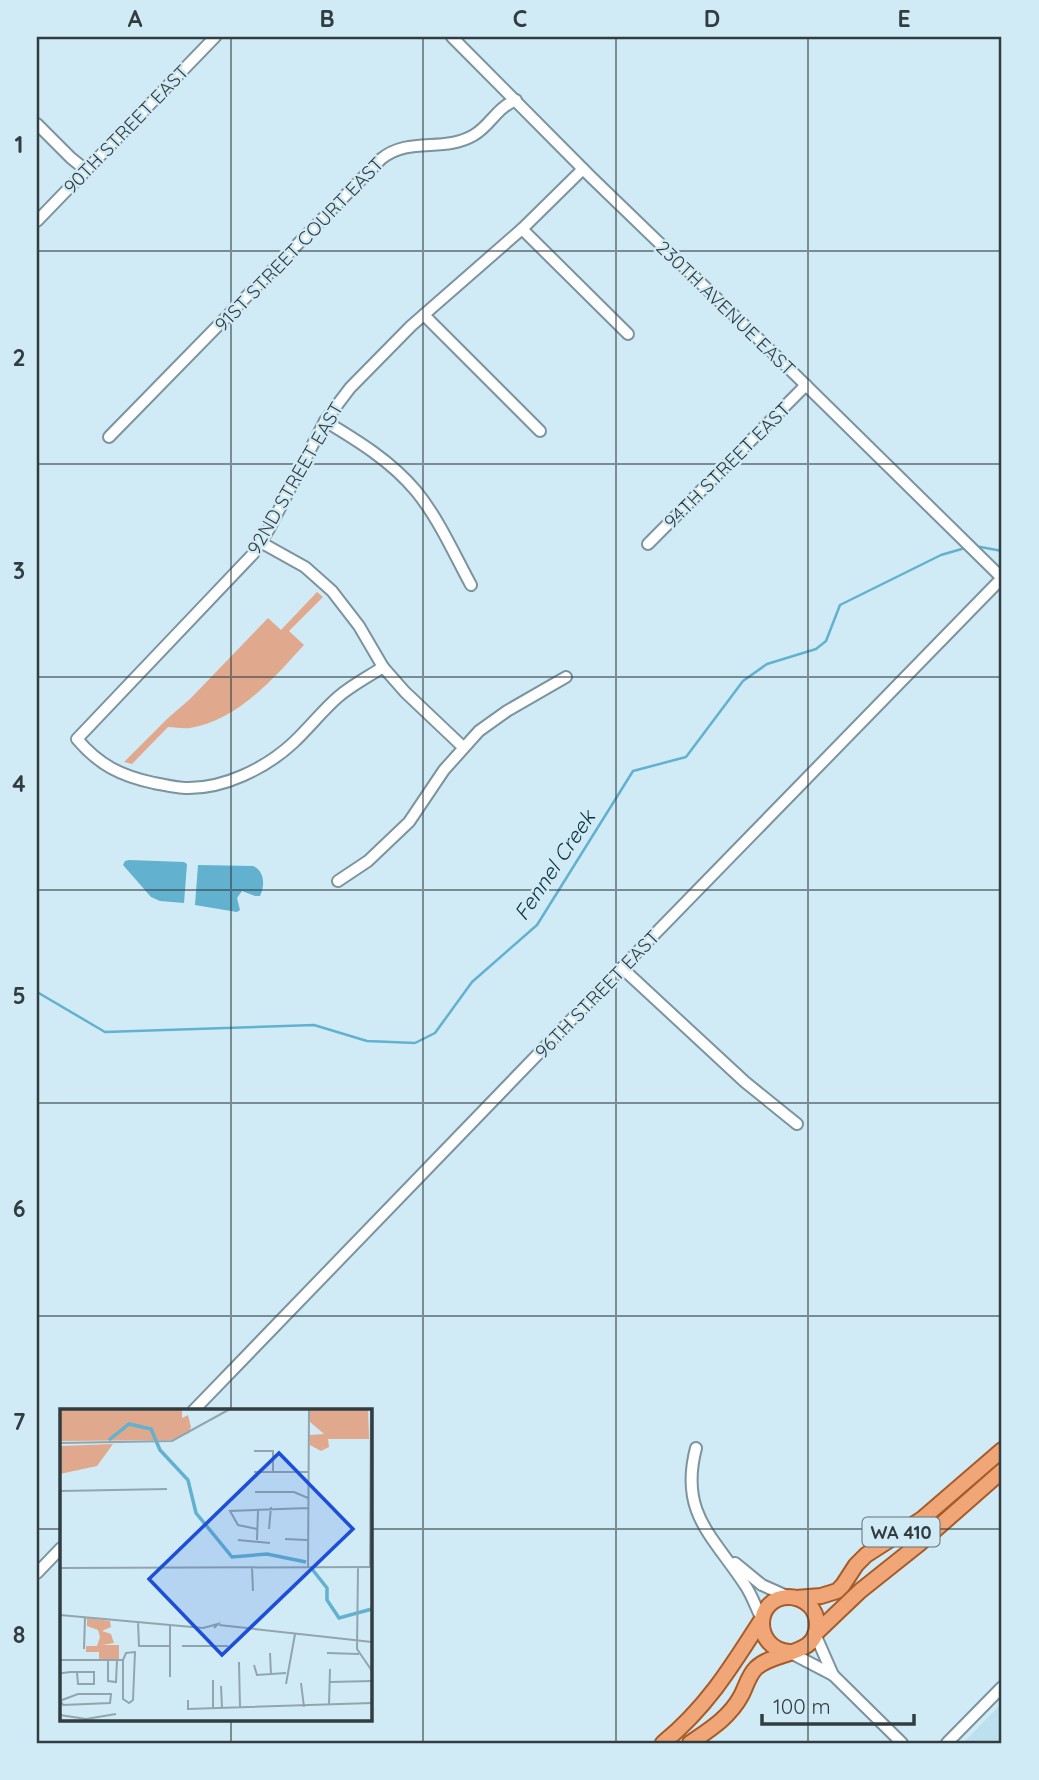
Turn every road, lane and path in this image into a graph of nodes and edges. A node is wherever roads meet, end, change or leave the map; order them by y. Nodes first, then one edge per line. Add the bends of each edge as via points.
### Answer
1 (215, 37) edge
2 (452, 37) edge
3 (516, 100) junction
4 (37, 124) edge
5 (583, 169) junction
6 (86, 170) junction
7 (37, 221) edge
8 (522, 229) junction
9 (424, 315) junction
10 (628, 334) dead end
11 (806, 385) junction
12 (325, 421) junction
13 (540, 431) dead end
14 (109, 437) dead end
15 (262, 543) junction
16 (648, 544) dead end
17 (1002, 578) edge
18 (471, 585) dead end
19 (383, 667) junction
20 (566, 677) dead end
21 (463, 747) junction
22 (338, 881) dead end
23 (622, 968) junction
24 (797, 1124) dead end
25 (195, 1409) edge
26 (696, 1448) dead end
27 (1002, 1450) edge
28 (1002, 1471) edge
29 (60, 1549) edge
30 (722, 1552) junction
31 (37, 1573) edge
32 (793, 1597) junction
33 (762, 1619) junction
34 (815, 1634) junction
35 (789, 1652) junction
36 (833, 1675) junction
37 (1002, 1687) edge
38 (663, 1743) edge
39 (690, 1743) edge
40 (902, 1743) edge
41 (947, 1743) edge

1 - 6 street, 90TH STREET EAST
2 - 3 street, 230TH AVENUE EAST
3 - 5 street, 230TH AVENUE EAST
3 - 14 street, 91ST STREET COURT EAST via 474,136 424,147 408,145 381,159
4 - 6 street
5 - 8 street, 92ND STREET EAST
5 - 11 street, 230TH AVENUE EAST
6 - 7 street, 90TH STREET EAST
8 - 9 street, 92ND STREET EAST
8 - 10 street
9 - 12 street, 92ND STREET EAST via 350,388
9 - 13 street
11 - 16 street, 94TH STREET EAST
11 - 17 street, 230TH AVENUE EAST
12 - 15 street, 92ND STREET EAST
12 - 18 street via 375,452 415,489
15 - 19 street via 305,567 332,591
15 - 19 street, 92ND STREET EAST via 77,739 89,754 112,770 187,788 243,776 292,744 341,695
17 - 23 street, 96TH STREET EAST
19 - 21 street
20 - 21 street via 506,711
21 - 22 street via 409,822 368,861
23 - 24 street
23 - 25 street, 96TH STREET EAST
26 - 30 street via 691,1479 694,1502 702,1524
27 - 32 main road, WA 410 via 922,1519 866,1555 836,1591
28 - 34 main road, WA 410
29 - 31 street
30 - 32 street via 762,1585
30 - 33 street via 748,1588
32 - 33 main road, WA 410 via 771,1604
32 - 34 main road via 808,1604 815,1615
33 - 35 main road via 766,1640
33 - 38 main road, WA 410 via 712,1695
34 - 35 main road, WA 410 via 808,1645
34 - 36 street
35 - 36 street
35 - 39 main road, WA 410 via 755,1669 728,1714
36 - 40 street
37 - 41 street

